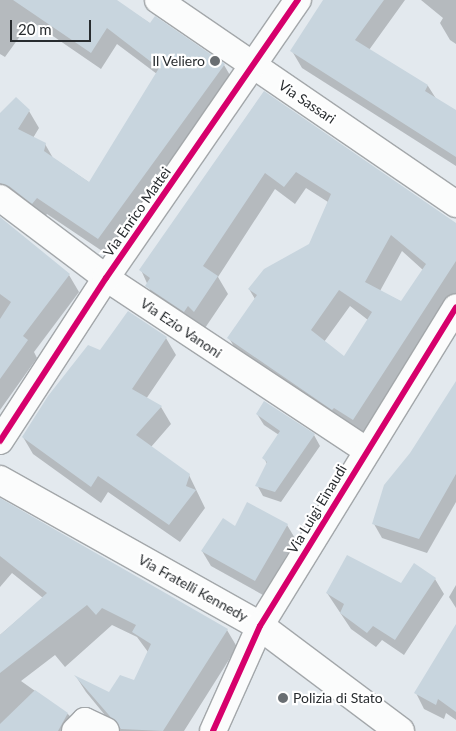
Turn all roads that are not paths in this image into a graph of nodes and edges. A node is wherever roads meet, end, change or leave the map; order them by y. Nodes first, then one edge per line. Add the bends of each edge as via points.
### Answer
1 (158, 0) edge
2 (298, 0) edge
3 (254, 66) junction
4 (0, 198) edge
5 (456, 204) edge
6 (106, 278) junction
7 (456, 306) edge
8 (0, 441) edge
9 (367, 451) junction
10 (0, 480) edge
11 (260, 626) junction
12 (75, 731) edge
13 (106, 731) edge
14 (213, 731) edge
15 (400, 731) edge

1 - 3 street, Via Sassari
2 - 3 street, Via Enrico Mattei
3 - 5 street, Via Sassari
3 - 6 street, Via Enrico Mattei
4 - 6 street, Via Ezio Vanoni
6 - 8 street, Via Enrico Mattei
6 - 9 street, Via Ezio Vanoni
7 - 9 street, Via Luigi Einaudi
9 - 11 street, Via Luigi Einaudi
10 - 11 street, Via Fratelli Kennedy
11 - 14 street, Via Luigi Einaudi
11 - 15 street, Via Fratelli Kennedy
12 - 13 street via 85,721

